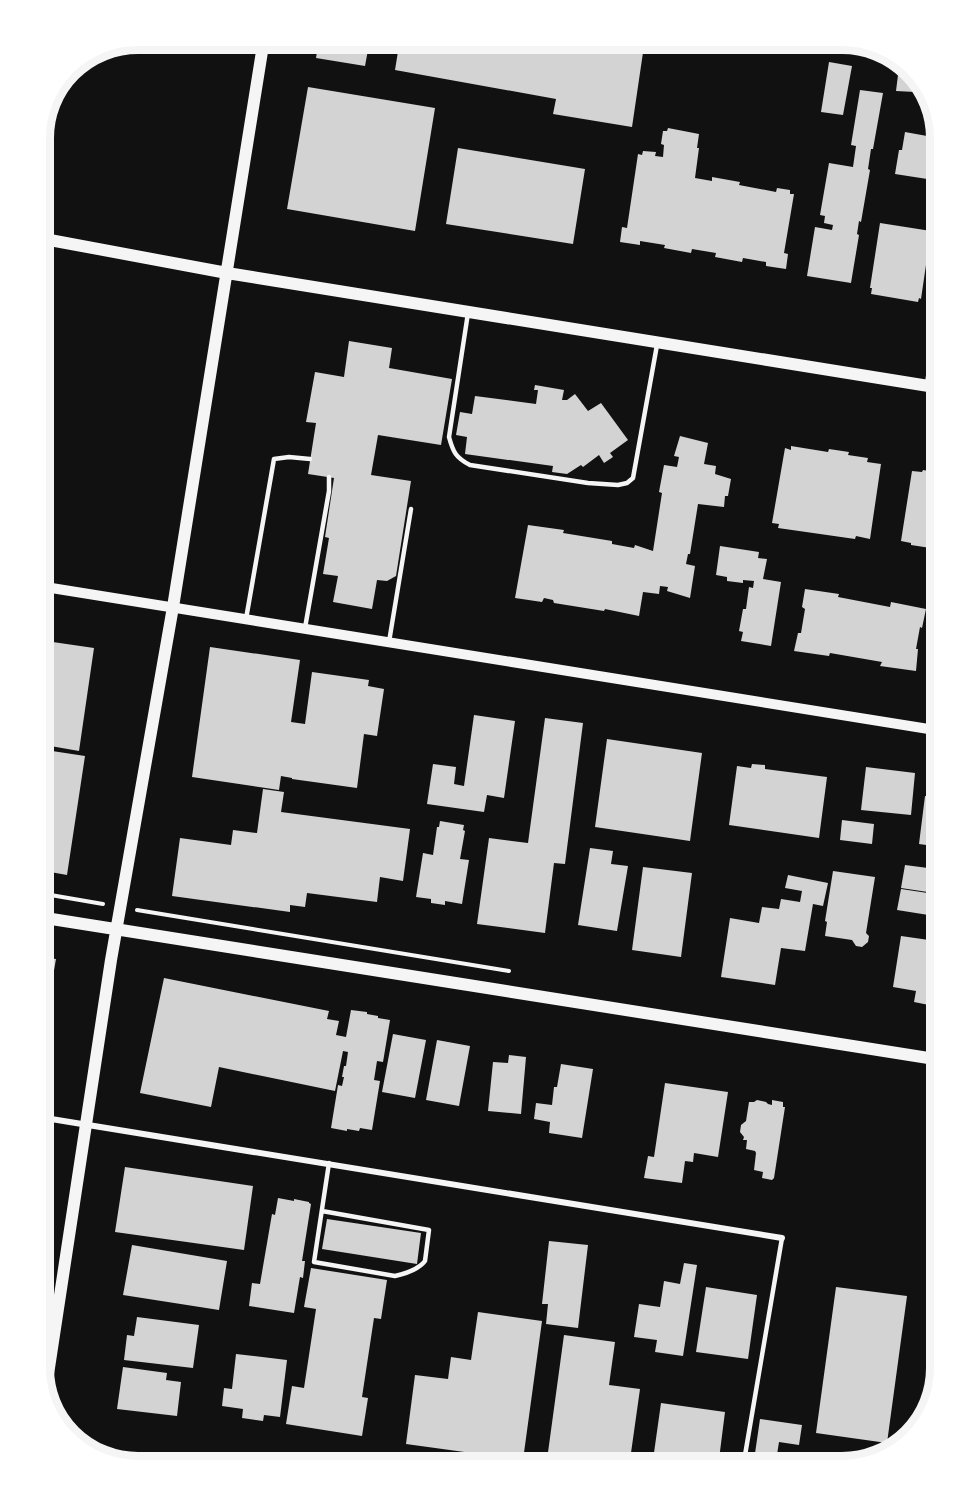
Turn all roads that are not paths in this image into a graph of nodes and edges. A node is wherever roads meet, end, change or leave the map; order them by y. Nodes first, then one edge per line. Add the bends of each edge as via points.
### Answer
1 (262, 50) edge
2 (50, 240) edge
3 (227, 273) junction
4 (468, 311) junction
5 (658, 342) junction
6 (930, 365) edge
7 (927, 386) junction
8 (930, 386) edge
9 (310, 459) dead end
10 (329, 477) dead end
11 (411, 509) dead end
12 (50, 588) edge
13 (173, 607) junction
14 (246, 619) junction
15 (305, 628) junction
16 (389, 642) junction
17 (930, 729) edge
18 (50, 919) edge
19 (116, 930) junction
20 (930, 1058) edge
21 (50, 1119) edge
22 (85, 1124) junction
23 (329, 1163) junction
24 (322, 1211) junction
25 (782, 1238) joint
26 (50, 1360) edge
27 (745, 1456) edge

1 - 3 main road
2 - 3 main road
3 - 4 main road
3 - 13 main road
4 - 5 main road
4 - 5 lane via 449,437 452,450 470,465 588,483 627,483 633,478
5 - 7 main road
6 - 7 lane
7 - 8 main road
9 - 14 lane via 274,459
10 - 15 lane
11 - 16 lane
12 - 13 street
13 - 14 street
13 - 19 main road
14 - 15 street
15 - 16 street
16 - 17 street
18 - 19 main road
19 - 20 main road
19 - 22 main road
21 - 22 street
22 - 23 street
22 - 26 main road
23 - 24 lane
23 - 25 street
24 - 24 lane via 314,1262 395,1276 425,1262 429,1230
25 - 27 lane

